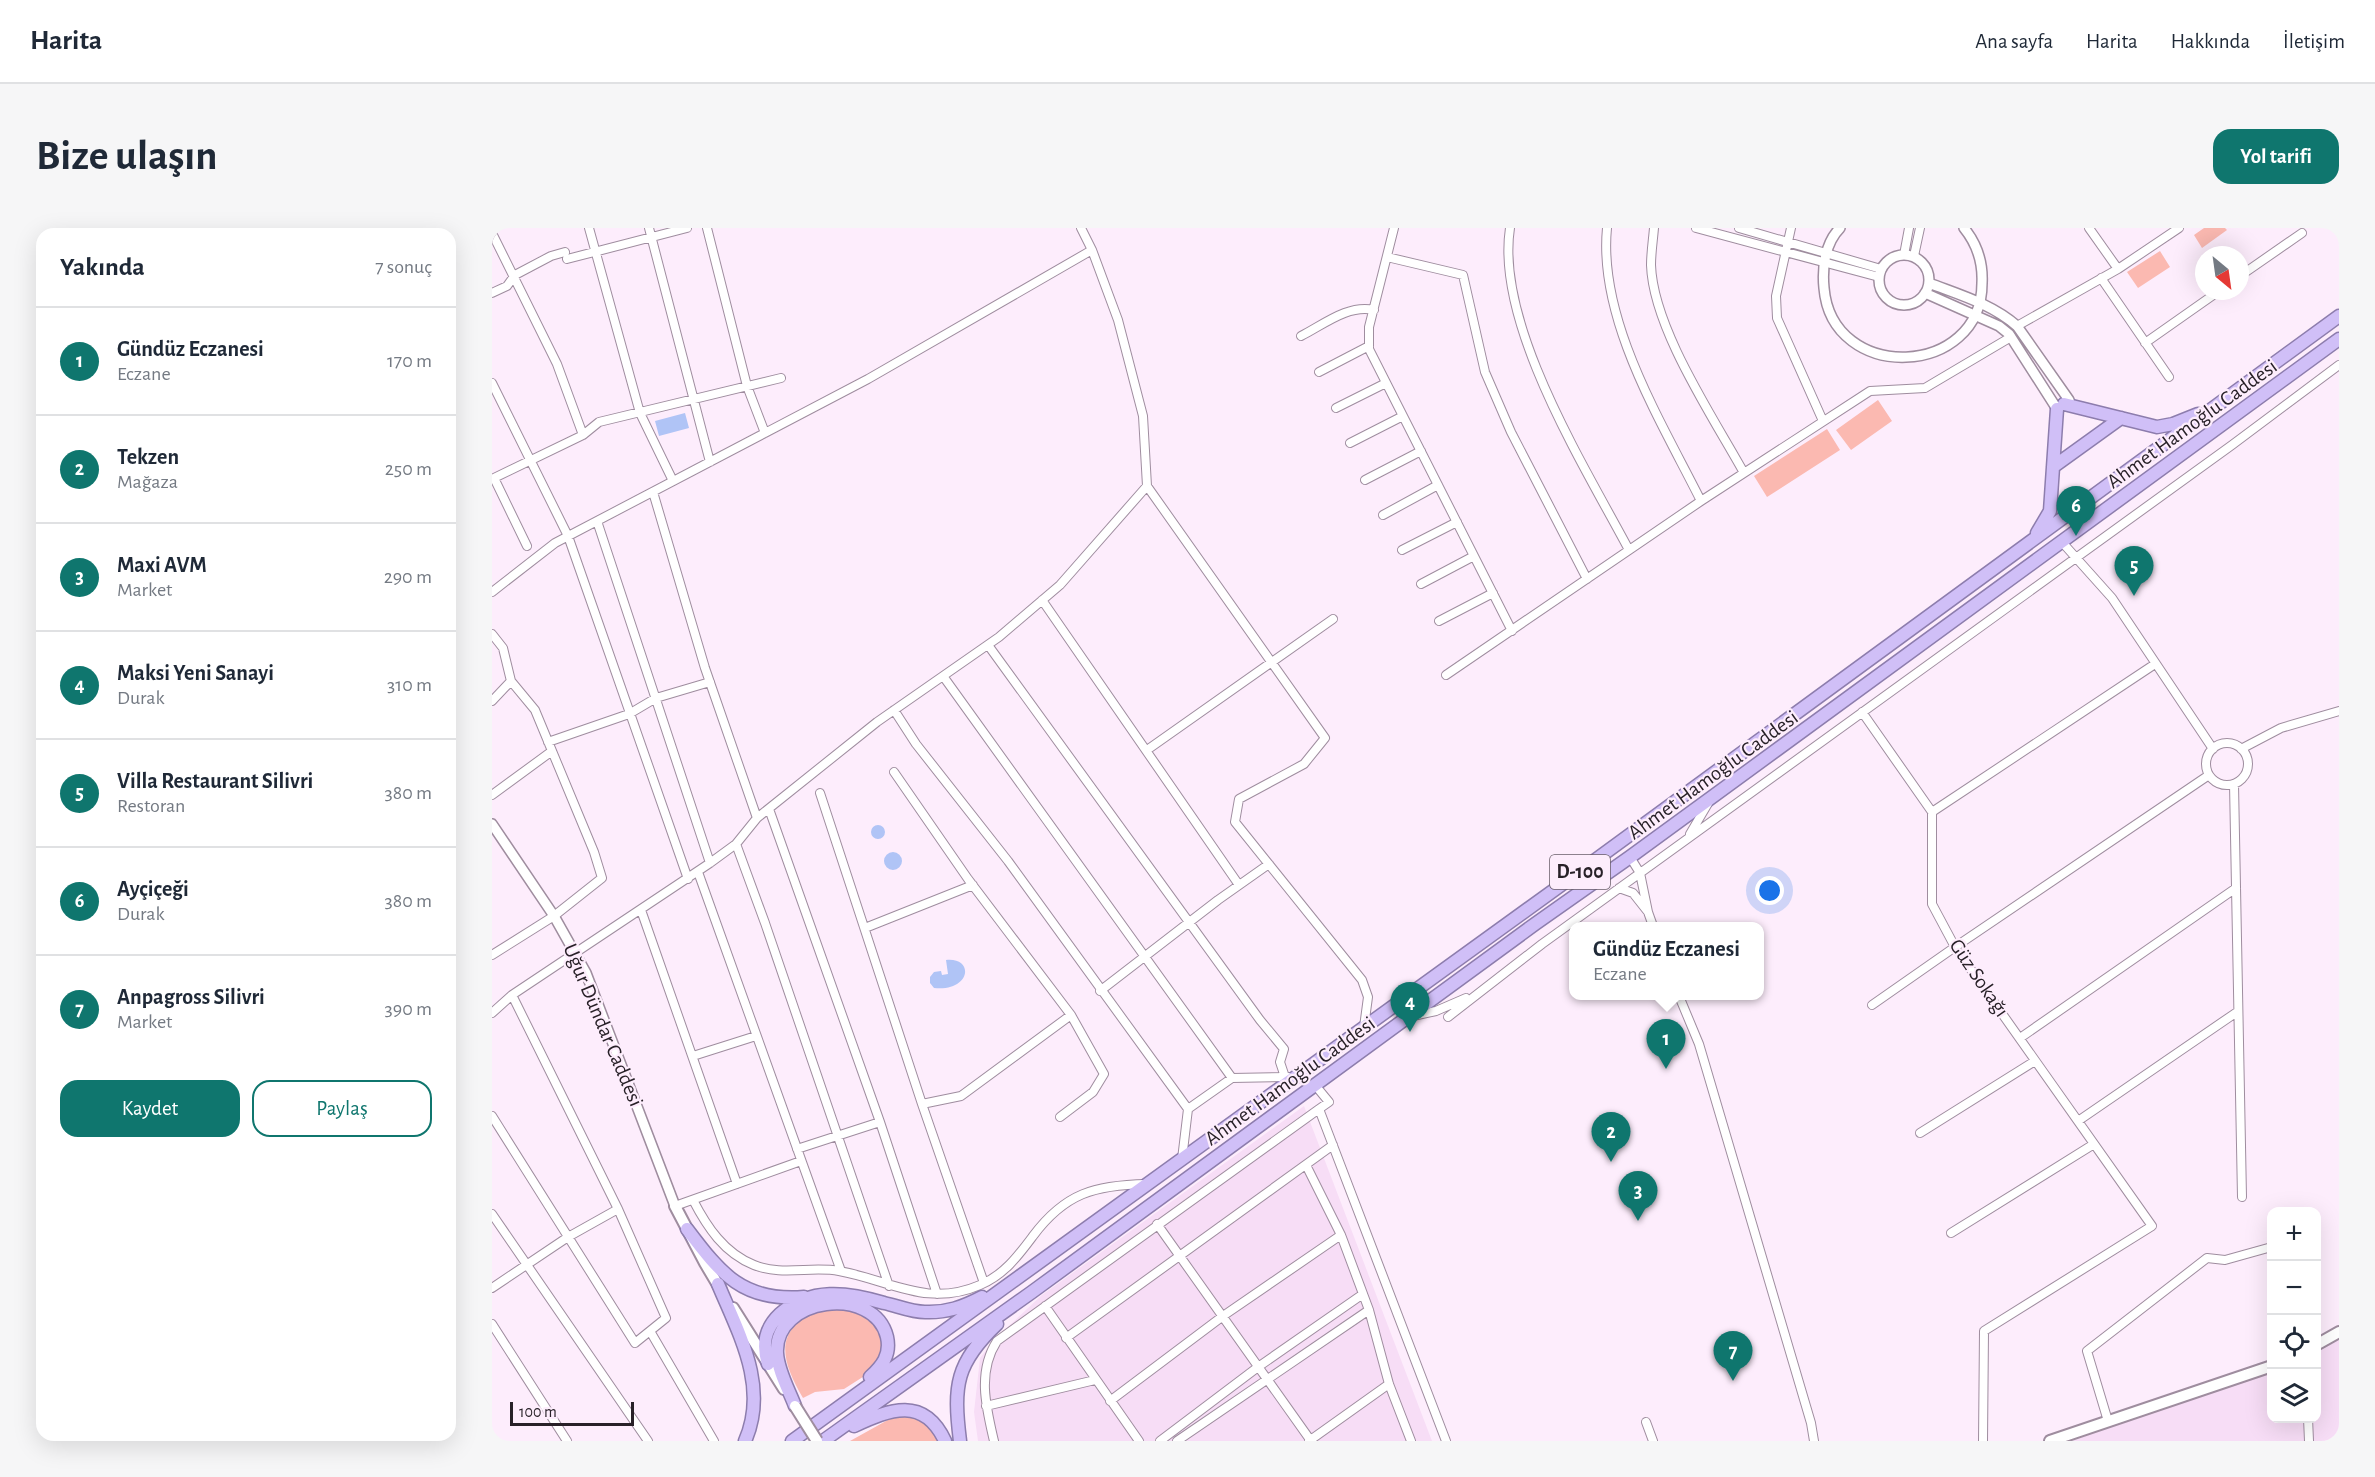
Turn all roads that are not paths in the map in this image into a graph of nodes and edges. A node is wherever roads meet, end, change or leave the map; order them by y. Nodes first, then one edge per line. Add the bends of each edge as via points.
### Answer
1 (589, 228) edge
2 (650, 228) edge
3 (687, 228) edge
4 (707, 228) edge
5 (1081, 228) edge
6 (1394, 228) edge
7 (1510, 228) edge
8 (1607, 228) edge
9 (1654, 228) edge
10 (1696, 228) edge
11 (1739, 228) edge
12 (1791, 228) edge
13 (1840, 228) edge
14 (1909, 228) edge
15 (1920, 228) edge
16 (1964, 228) edge
17 (2089, 228) edge
18 (2179, 228) edge
19 (492, 233) edge
20 (2302, 233) dead end
21 (652, 237) junction
22 (1788, 242) junction
23 (1092, 250) junction
24 (595, 252) junction
25 (1786, 252) junction
26 (1904, 255) junction
27 (1914, 256) junction
28 (1387, 257) junction
29 (1825, 258) junction
30 (2118, 269) junction
31 (2249, 270) edge
32 (1880, 273) junction
33 (514, 275) junction
34 (2101, 278) junction
35 (1929, 283) junction
36 (492, 293) edge
37 (1925, 293) junction
38 (2206, 300) edge
39 (1980, 303) junction
40 (1374, 310) junction
41 (1975, 314) junction
42 (2339, 316) edge
43 (2017, 326) junction
44 (1301, 336) dead end
45 (2011, 337) junction
46 (2339, 339) edge
47 (2145, 342) junction
48 (1369, 346) junction
49 (2339, 365) edge
50 (1319, 372) dead end
51 (2169, 377) dead end
52 (782, 378) dead end
53 (492, 382) edge
54 (1386, 383) junction
55 (747, 386) junction
56 (2238, 390) junction
57 (694, 400) junction
58 (2060, 407) junction
59 (1336, 408) dead end
60 (640, 413) junction
61 (1403, 416) junction
62 (2121, 418) junction
63 (1823, 421) junction
64 (765, 433) junction
65 (584, 435) junction
66 (1350, 443) dead end
67 (1421, 451) junction
68 (531, 460) junction
69 (710, 462) junction
70 (2053, 467) junction
71 (1744, 473) junction
72 (493, 479) edge
73 (1365, 480) dead end
74 (673, 481) junction
75 (1438, 485) junction
76 (1147, 486) junction
77 (653, 492) junction
78 (1701, 501) junction
79 (1383, 515) dead end
80 (597, 521) junction
81 (1457, 522) junction
82 (568, 536) junction
83 (2061, 541) junction
84 (527, 546) dead end
85 (1402, 550) dead end
86 (1629, 550) junction
87 (2020, 550) junction
88 (1474, 556) junction
89 (2076, 557) junction
90 (1587, 579) junction
91 (1421, 584) dead end
92 (492, 592) edge
93 (1493, 593) junction
94 (1042, 600) junction
95 (1333, 619) dead end
96 (1439, 621) dead end
97 (1512, 631) junction
98 (492, 634) edge
99 (988, 645) junction
100 (1272, 663) junction
101 (2155, 664) junction
102 (1446, 675) dead end
103 (943, 676) junction
104 (511, 681) junction
105 (710, 682) junction
106 (656, 698) junction
107 (492, 701) edge
108 (894, 710) junction
109 (2339, 711) edge
110 (1862, 712) junction
111 (629, 714) junction
112 (548, 742) junction
113 (2213, 749) junction
114 (2241, 749) junction
115 (1147, 750) junction
116 (552, 752) junction
117 (894, 772) dead end
118 (2209, 775) junction
119 (2234, 784) junction
120 (820, 793) dead end
121 (492, 795) edge
122 (1712, 797) junction
123 (769, 808) junction
124 (1932, 812) junction
125 (757, 818) junction
126 (492, 824) edge
127 (1687, 838) junction
128 (736, 844) junction
129 (1630, 858) junction
130 (710, 863) junction
131 (1269, 864) junction
132 (698, 872) junction
133 (1640, 873) junction
134 (688, 879) junction
135 (973, 885) junction
136 (1239, 885) junction
137 (1619, 888) junction
138 (2236, 888) junction
139 (641, 910) junction
140 (1648, 912) junction
141 (554, 916) junction
142 (1573, 922) edge
143 (1651, 922) edge
144 (1189, 923) junction
145 (1569, 925) edge
146 (865, 928) junction
147 (1955, 947) junction
148 (493, 952) edge
149 (575, 953) junction
150 (1145, 957) junction
151 (1495, 980) junction
152 (1100, 991) junction
153 (512, 995) junction
154 (1681, 1000) edge
155 (1872, 1005) dead end
156 (2237, 1012) junction
157 (492, 1013) edge
158 (1071, 1015) junction
159 (1408, 1016) junction
160 (1448, 1017) dead end
161 (1364, 1027) junction
162 (756, 1036) junction
163 (2020, 1038) junction
164 (693, 1056) junction
165 (2035, 1060) junction
166 (1291, 1077) junction
167 (1232, 1078) junction
168 (1315, 1085) junction
169 (922, 1104) junction
170 (1188, 1109) junction
171 (1319, 1109) junction
172 (492, 1116) edge
173 (1060, 1117) dead end
174 (2078, 1121) junction
175 (880, 1122) junction
176 (1920, 1132) dead end
177 (837, 1136) junction
178 (1333, 1144) junction
179 (2094, 1144) junction
180 (797, 1149) junction
181 (1182, 1159) junction
182 (801, 1161) junction
183 (1306, 1165) junction
184 (737, 1184) junction
185 (1148, 1184) junction
186 (2242, 1197) dead end
187 (693, 1200) junction
188 (675, 1206) junction
189 (618, 1209) junction
190 (492, 1214) edge
191 (1157, 1224) junction
192 (687, 1230) junction
193 (1951, 1233) dead end
194 (1341, 1235) junction
195 (568, 1237) junction
196 (2267, 1248) edge
197 (1180, 1256) junction
198 (528, 1265) junction
199 (1033, 1268) junction
200 (840, 1271) junction
201 (984, 1283) junction
202 (718, 1284) junction
203 (889, 1286) junction
204 (492, 1288) edge
205 (1032, 1292) junction
206 (937, 1294) junction
207 (1363, 1294) junction
208 (814, 1296) junction
209 (1045, 1306) junction
210 (1368, 1310) junction
211 (1223, 1316) junction
212 (492, 1324) edge
213 (650, 1331) junction
214 (2339, 1332) edge
215 (1066, 1338) junction
216 (2321, 1342) edge
217 (768, 1364) junction
218 (1258, 1367) junction
219 (2267, 1367) edge
220 (1266, 1378) junction
221 (1095, 1380) junction
222 (1389, 1384) junction
223 (1110, 1401) junction
224 (795, 1406) junction
225 (986, 1407) junction
226 (2108, 1421) junction
227 (1646, 1422) dead end
228 (817, 1423) junction
229 (2308, 1423) edge
230 (822, 1440) edge
231 (1135, 1440) edge
232 (567, 1441) edge
233 (648, 1441) edge
234 (714, 1441) edge
235 (745, 1441) edge
236 (792, 1441) edge
237 (945, 1441) edge
238 (960, 1441) edge
239 (994, 1441) edge
240 (1160, 1441) edge
241 (1177, 1441) edge
242 (1310, 1441) edge
243 (1411, 1441) edge
244 (1446, 1441) edge
245 (1653, 1441) edge
246 (1814, 1441) edge
247 (1983, 1441) edge
248 (2050, 1441) edge
249 (2310, 1441) edge

1 - 24 street
2 - 21 street
3 - 21 street
4 - 55 street
5 - 23 street
6 - 28 street
7 - 86 street via 1512,286 1529,348 1547,393
8 - 78 street via 1609,285 1619,327
9 - 71 street via 1651,265 1660,309 1684,367
10 - 25 street
11 - 22 street
12 - 22 street
13 - 29 street
14 - 26 street
15 - 27 street
16 - 39 street via 1979,254 1983,272
17 - 30 street
18 - 30 street
19 - 33 street
20 - 31 street
21 - 24 street
21 - 57 street
22 - 25 street
22 - 29 street
23 - 64 street via 868,380
23 - 76 street via 1118,320 1143,416
24 - 33 street via 551,256
24 - 60 street
25 - 29 street
25 - 63 street via 1776,296 1777,318
26 - 27 street
26 - 32 street via 1893,257
27 - 35 street via 1926,267
28 - 40 street
28 - 90 street via 1463,275 1485,372 1511,432
29 - 32 street
29 - 41 street via 1824,298 1832,317 1843,333 1875,354 1898,359 1931,354 1955,340
30 - 34 street
32 - 37 street via 1882,293 1895,303 1912,303
33 - 36 street via 507,285
33 - 65 street via 557,364
34 - 43 street
34 - 47 street
35 - 37 street
35 - 39 street
37 - 41 street
38 - 47 street
39 - 41 street
39 - 43 street
40 - 44 street via 1354,309
40 - 48 street
41 - 45 street
42 - 56 highway, Ahmet Hamoğlu Caddesi / D-100
43 - 58 street via 2069,400
45 - 58 street
45 - 63 street via 1925,388 1870,391
46 - 83 highway, Ahmet Hamoğlu Caddesi / D-100
47 - 51 street
48 - 50 street
48 - 54 street
49 - 89 street
52 - 55 street
53 - 68 street
54 - 59 street
54 - 61 street
55 - 57 street
55 - 64 street
56 - 62 highway via 2173,424 2157,427
56 - 87 highway, Ahmet Hamoğlu Caddesi / D-100
57 - 60 street
57 - 69 street
58 - 62 highway
58 - 70 highway
60 - 65 street via 599,422
60 - 74 street
61 - 66 street
61 - 67 street
62 - 70 highway
63 - 71 street
64 - 69 street
65 - 68 street
67 - 73 street
67 - 75 street
68 - 72 street
68 - 82 street
69 - 74 street
70 - 87 highway via 2050,511 2041,530
71 - 78 street
72 - 84 street
74 - 77 street
75 - 79 street
75 - 81 street
76 - 94 street via 1060,585
76 - 100 street
77 - 80 street
77 - 105 street
78 - 86 street
80 - 82 street
80 - 106 street
81 - 85 street
81 - 88 street
82 - 92 street
82 - 111 street
83 - 89 street
83 - 122 highway, Ahmet Hamoğlu Caddesi / D-100
86 - 90 street
87 - 161 highway, Ahmet Hamoğlu Caddesi / D-100
88 - 91 street
88 - 93 street
89 - 101 street via 2112,598
89 - 110 street
90 - 97 street
93 - 96 street
93 - 97 street
94 - 99 street
94 - 115 street
95 - 100 street
97 - 102 street
98 - 104 street via 503,648
99 - 103 street
99 - 144 street
100 - 115 street
100 - 131 street via 1325,738 1304,764 1239,799 1235,822
101 - 113 street
101 - 124 street
103 - 108 street
103 - 150 street
104 - 107 street
104 - 112 street via 535,710
105 - 106 street
105 - 125 street
106 - 111 street
106 - 130 street
108 - 123 street
108 - 152 street
109 - 114 street via 2281,728
110 - 124 street
110 - 127 street
111 - 112 street
111 - 134 street
112 - 116 street
113 - 114 street via 2224,744
113 - 118 street via 2206,762
114 - 119 street via 2248,769
115 - 136 street
116 - 121 street
116 - 141 street via 602,878
117 - 135 street
118 - 119 street via 2220,784
118 - 147 street
119 - 138 street
120 - 146 street
122 - 127 street
122 - 129 highway, Ahmet Hamoğlu Caddesi / D-100
123 - 125 street
123 - 175 street
124 - 147 street, Güz Sokağı via 1932,904
125 - 128 street
126 - 141 street, Uğur Dündar Caddesi
127 - 133 street
128 - 130 street
128 - 177 street
129 - 133 street
129 - 159 highway, Ahmet Hamoğlu Caddesi / D-100
130 - 132 street
131 - 136 street
131 - 161 street via 1362,980 1368,997
132 - 134 street
132 - 162 street
133 - 137 street
133 - 140 street
134 - 139 street
135 - 146 street
135 - 158 street
136 - 144 street
137 - 140 street via 1633,893
137 - 142 street
138 - 156 street
138 - 163 street
139 - 149 street
139 - 164 street
140 - 143 street
141 - 148 street
141 - 149 street, Uğur Dündar Caddesi
144 - 150 street
144 - 166 street via 1284,1048 1280,1062
145 - 151 street
146 - 169 street
147 - 155 street
147 - 163 street, Güz Sokağı
149 - 153 street
149 - 188 street, Uğur Dündar Caddesi
150 - 152 street
150 - 167 street
151 - 159 street via 1457,1003
151 - 160 street
152 - 170 street
153 - 157 street
153 - 189 street
154 - 246 street via 1699,1044
156 - 174 street
156 - 186 street
158 - 169 street via 961,1096
158 - 173 street via 1104,1074 1093,1092
159 - 168 highway, Ahmet Hamoğlu Caddesi / D-100
161 - 166 highway, Ahmet Hamoğlu Caddesi / D-100
162 - 164 street
162 - 180 street
163 - 165 street, Güz Sokağı
164 - 184 street
165 - 174 street, Güz Sokağı
165 - 176 street
166 - 167 street
166 - 181 highway, Ahmet Hamoğlu Caddesi / D-100
167 - 170 street
168 - 171 street via 1329,1102
168 - 205 highway, Ahmet Hamoğlu Caddesi / D-100
169 - 201 street
170 - 181 street
171 - 178 street
171 - 191 street
172 - 195 street
174 - 179 street, Güz Sokağı
175 - 177 street
175 - 206 street
177 - 180 street
177 - 203 street
178 - 183 street
178 - 244 street
179 - 193 street
179 - 247 street, Güz Sokağı via 2152,1226 1984,1331
180 - 182 street
181 - 185 highway, Ahmet Hamoğlu Caddesi / D-100
182 - 184 street
182 - 200 street
183 - 194 street
183 - 197 street
184 - 187 street
185 - 199 highway, Ahmet Hamoğlu Caddesi / D-100
185 - 201 street via 1109,1185 1068,1202 1045,1221 1010,1265
187 - 188 street
187 - 200 street via 718,1240 753,1265 766,1269
188 - 192 main road
189 - 195 street
189 - 213 street via 666,1318
190 - 198 street
191 - 197 street
191 - 209 street
192 - 202 main road
192 - 208 highway via 722,1273 742,1288 774,1297
194 - 207 street
194 - 211 street
195 - 198 street
195 - 213 street via 635,1343
196 - 226 street via 2225,1260 2207,1258 2087,1351
197 - 211 street
197 - 215 street
198 - 204 street
198 - 233 street
199 - 208 highway via 965,1306 936,1312 909,1310 854,1295
199 - 228 highway, Ahmet Hamoğlu Caddesi / D-100
200 - 203 street
201 - 206 street
202 - 217 main road
202 - 235 highway via 741,1337 753,1378 753,1418
203 - 206 street
205 - 230 highway, Ahmet Hamoğlu Caddesi / D-100
205 - 238 highway via 977,1344 963,1365 957,1392
207 - 210 street
207 - 218 street
208 - 217 highway via 785,1309 770,1326 764,1344
209 - 215 street
209 - 225 street via 997,1341 992,1349 986,1365
210 - 220 street
210 - 222 street
211 - 218 street
211 - 223 street
212 - 232 street
213 - 234 street
214 - 216 main road
215 - 221 street
217 - 224 main road
218 - 220 street
218 - 240 street
219 - 226 main road
220 - 241 street
220 - 242 street
221 - 223 street
221 - 225 street
222 - 242 street
222 - 243 street
223 - 231 street
224 - 228 highway via 777,1352 787,1325 803,1311 825,1304 847,1304 874,1315 886,1331 886,1359
224 - 230 main road, bridge
225 - 239 street
226 - 248 main road
227 - 245 street
228 - 236 highway, Ahmet Hamoğlu Caddesi / D-100
229 - 249 street
230 - 237 highway via 896,1409 924,1415 934,1422

